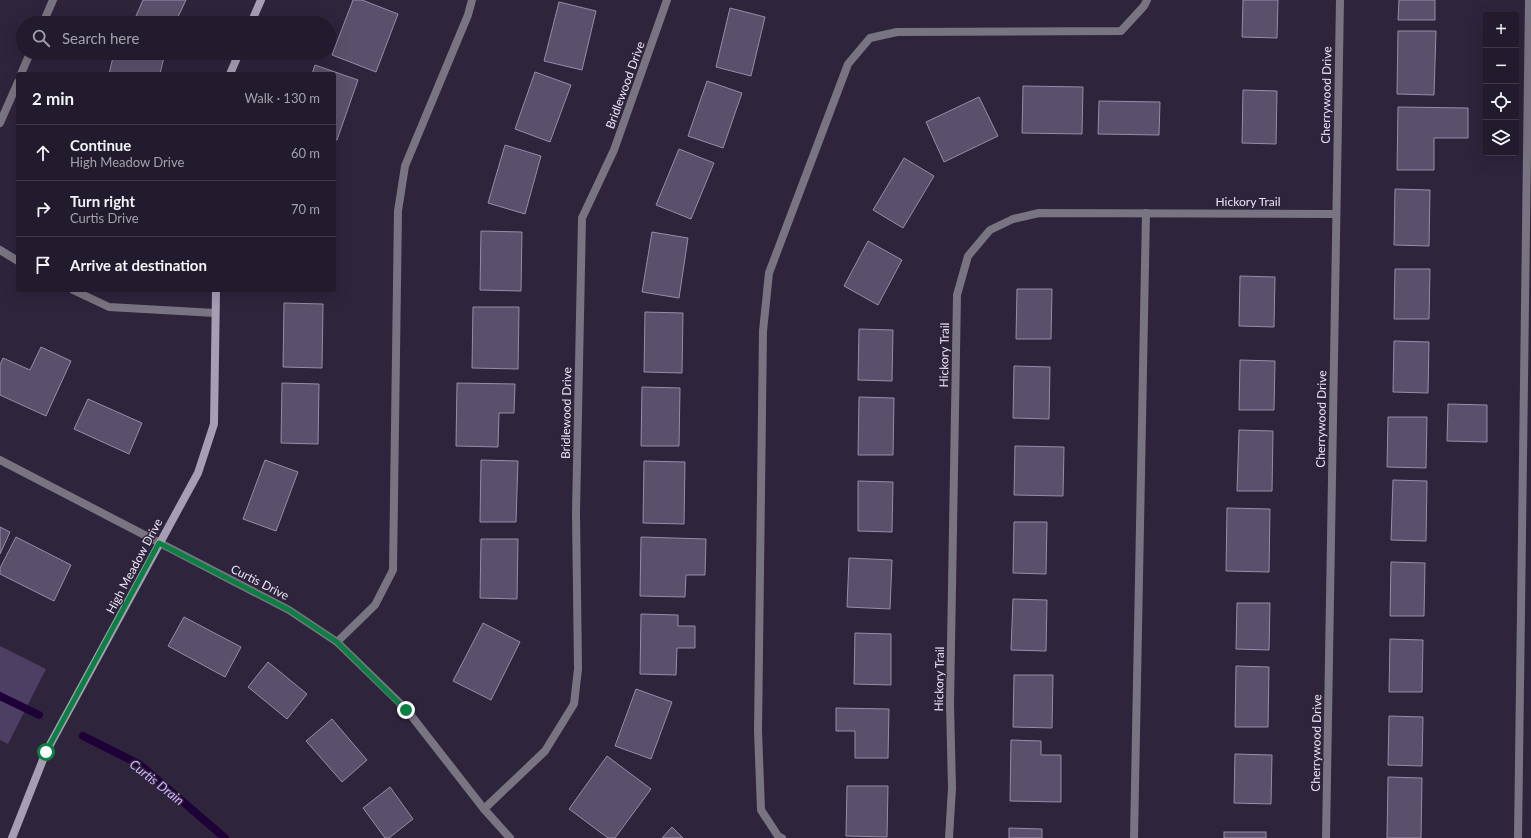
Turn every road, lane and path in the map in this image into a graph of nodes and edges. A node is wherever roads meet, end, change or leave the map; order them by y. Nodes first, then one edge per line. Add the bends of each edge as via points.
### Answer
1 (53, 0) edge
2 (261, 0) edge
3 (472, 0) edge
4 (667, 0) edge
5 (1146, 0) edge
6 (1340, 0) edge
7 (1529, 0) edge
8 (46, 16) edge
9 (254, 16) edge
10 (27, 60) edge
11 (236, 60) edge
12 (22, 72) edge
13 (231, 72) edge
14 (16, 87) edge
15 (0, 124) edge
16 (1146, 213) junction
17 (1336, 214) junction
18 (0, 250) edge
19 (16, 260) edge
20 (77, 292) edge
21 (216, 292) edge
22 (215, 313) junction
23 (0, 460) edge
24 (159, 543) junction
25 (337, 642) junction
26 (484, 809) junction
27 (12, 838) edge
28 (510, 838) edge
29 (782, 838) edge
30 (949, 838) edge
31 (1134, 838) edge
32 (1326, 838) edge
33 (1518, 838) edge

1 - 8 street
2 - 9 street
3 - 25 street via 405,166 398,211 393,570 375,605
4 - 26 street, Bridlewood Drive via 614,150 582,218 576,512 578,669 574,704 545,751
5 - 29 street via 1144,6 1121,31 897,32 870,38 848,64 769,273 763,331 758,731 760,802 761,810
6 - 17 street, Cherrywood Drive
7 - 33 street
10 - 12 street
11 - 13 street
14 - 15 street
16 - 17 street, Hickory Trail
16 - 30 street, Hickory Trail via 1039,213 1013,219 990,230 968,256 957,295 950,704 952,788
16 - 31 street
17 - 32 street, Cherrywood Drive
18 - 19 street
20 - 22 street via 109,307
21 - 22 street, High Meadow Drive
22 - 24 street, High Meadow Drive via 214,424 198,473
23 - 24 street, Curtis Drive
24 - 25 street, Curtis Drive via 289,610
24 - 27 street, High Meadow Drive via 46,752
25 - 26 street, Curtis Drive via 406,710
26 - 28 street, Curtis Drive

